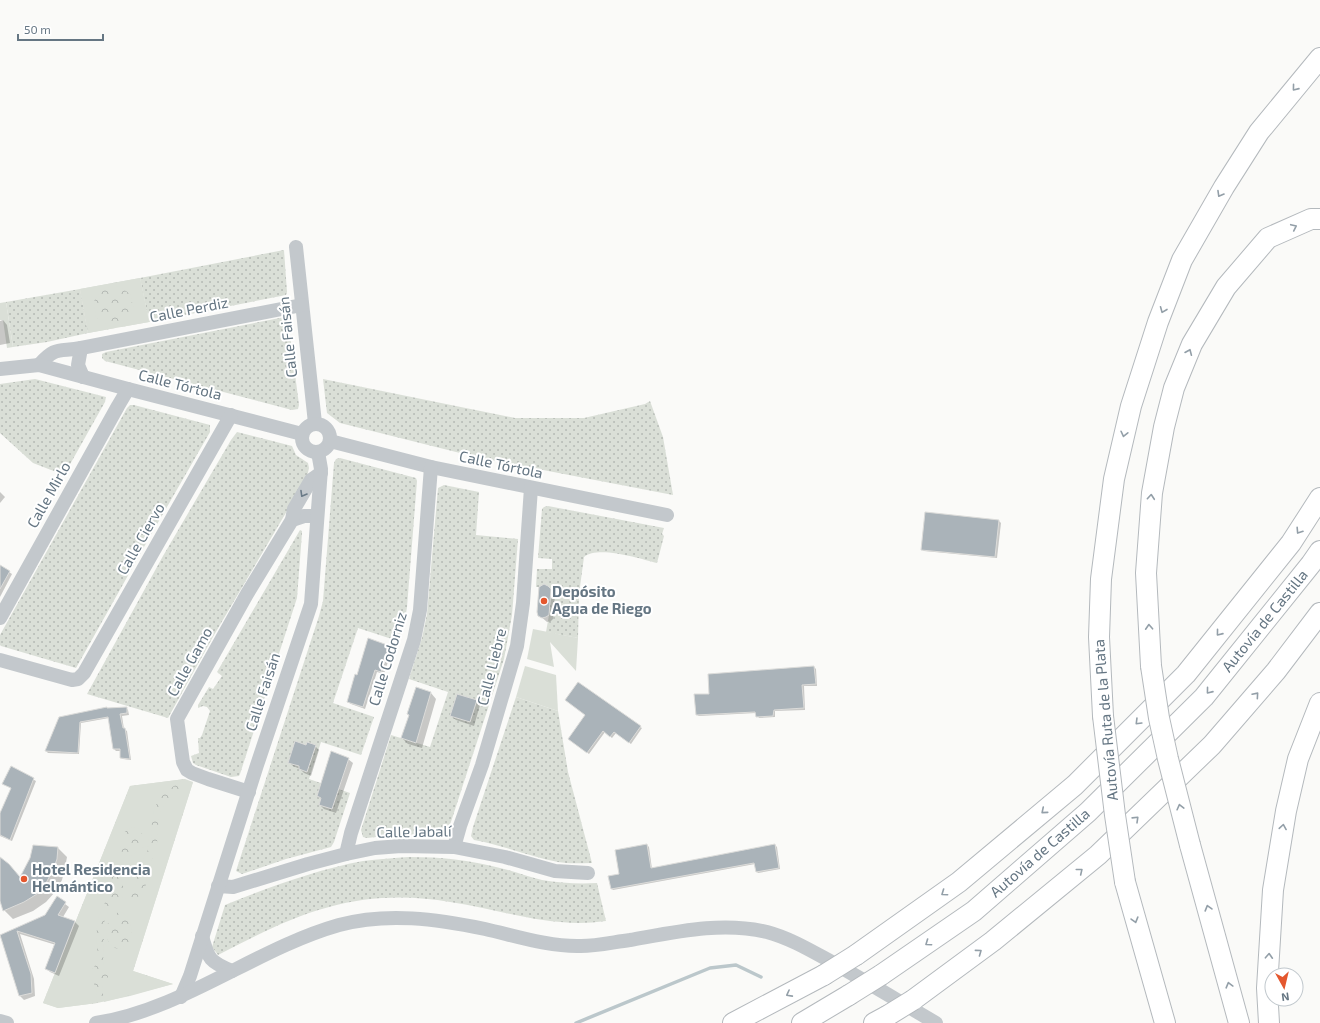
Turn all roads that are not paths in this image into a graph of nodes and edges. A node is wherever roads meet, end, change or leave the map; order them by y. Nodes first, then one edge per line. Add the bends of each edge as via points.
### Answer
1 (1320, 58) edge
2 (1320, 219) edge
3 (296, 246) dead end
4 (302, 305) junction
5 (76, 349) junction
6 (44, 366) junction
7 (0, 369) edge
8 (83, 377) junction
9 (128, 389) junction
10 (231, 416) junction
11 (315, 423) junction
12 (302, 434) junction
13 (330, 441) junction
14 (318, 452) junction
15 (431, 467) junction
16 (321, 473) junction
17 (532, 488) junction
18 (1320, 498) edge
19 (667, 515) dead end
20 (317, 516) junction
21 (292, 520) junction
22 (1320, 551) edge
23 (1320, 614) edge
24 (0, 618) edge
25 (0, 660) edge
26 (1320, 703) edge
27 (249, 792) junction
28 (454, 847) junction
29 (346, 854) junction
30 (588, 873) dead end
31 (218, 886) junction
32 (202, 936) junction
33 (232, 971) junction
34 (181, 997) junction
35 (880, 1019) edge
36 (0, 1021) edge
37 (7, 1023) edge
38 (96, 1023) edge
39 (733, 1023) edge
40 (802, 1023) edge
41 (936, 1023) edge
42 (1165, 1023) edge
43 (1240, 1023) edge
44 (1269, 1023) edge

1 -> 42 highway, Autovía Ruta de la Plata, bridge via 1260,132 1224,187 1182,260 1158,322 1131,406 1114,479 1101,579 1098,637 1103,716 1125,882
43 -> 2 highway, bridge via 1190,844 1159,718 1151,666 1146,573 1152,493 1174,388 1192,344 1226,287 1268,238 1310,219
3 - 4 street, Calle Faisán
4 - 5 street, Calle Perdiz
4 - 11 street, Calle Faisán
5 - 6 street, Calle Perdiz via 56,350 49,355
5 - 8 street
6 - 7 street
6 - 8 street, Calle Tórtola
8 - 9 street, Calle Tórtola
9 - 10 street, Calle Tórtola
9 - 24 street, Calle Mirlo
10 - 12 street, Calle Tórtola
10 - 25 street, Calle Ciervo via 87,668 78,679 62,678
11 - 12 street via 305,428
11 - 13 street via 327,428
12 - 14 street via 303,445 312,452
13 - 14 street via 328,447
13 - 15 street, Calle Tórtola
14 - 16 street, Calle Faisán
15 - 17 street, Calle Tórtola
15 - 29 street, Calle Codorniz via 420,610 414,640
16 - 20 street, Calle Faisán
16 -> 21 street, Calle Gamo via 311,480 294,509
17 - 19 street, Calle Tórtola
17 - 28 street, Calle Liebre via 517,646 482,765
18 -> 39 highway, bridge via 1291,543 1186,674 1075,785 959,882 856,955 824,975
20 - 21 street via 304,516
20 - 27 street, Calle Faisán via 311,604
21 - 27 street, Calle Gamo via 247,594 178,719 183,762 188,770
22 -> 40 highway, Autovía de Castilla, bridge via 1204,697 1088,812 974,911 881,975
35 -> 23 highway, bridge via 913,1000 993,941 1104,850 1212,745 1276,671
44 -> 26 highway via 1267,988 1273,890 1286,811 1298,760
27 - 31 street, Calle Faisán
28 - 29 street, Calle Jabalí via 401,846
28 - 30 street, Calle Jabalí via 555,871
29 - 31 street, Calle Jabalí via 233,887
31 - 32 street, Calle Faisán
32 - 33 street via 207,954 213,962
32 - 34 street, Calle Faisán
33 - 34 street
33 - 41 street via 320,932 370,920 420,918 548,943 581,946 689,930 744,928 768,932 797,943
34 - 38 street via 117,1020
36 - 37 street

